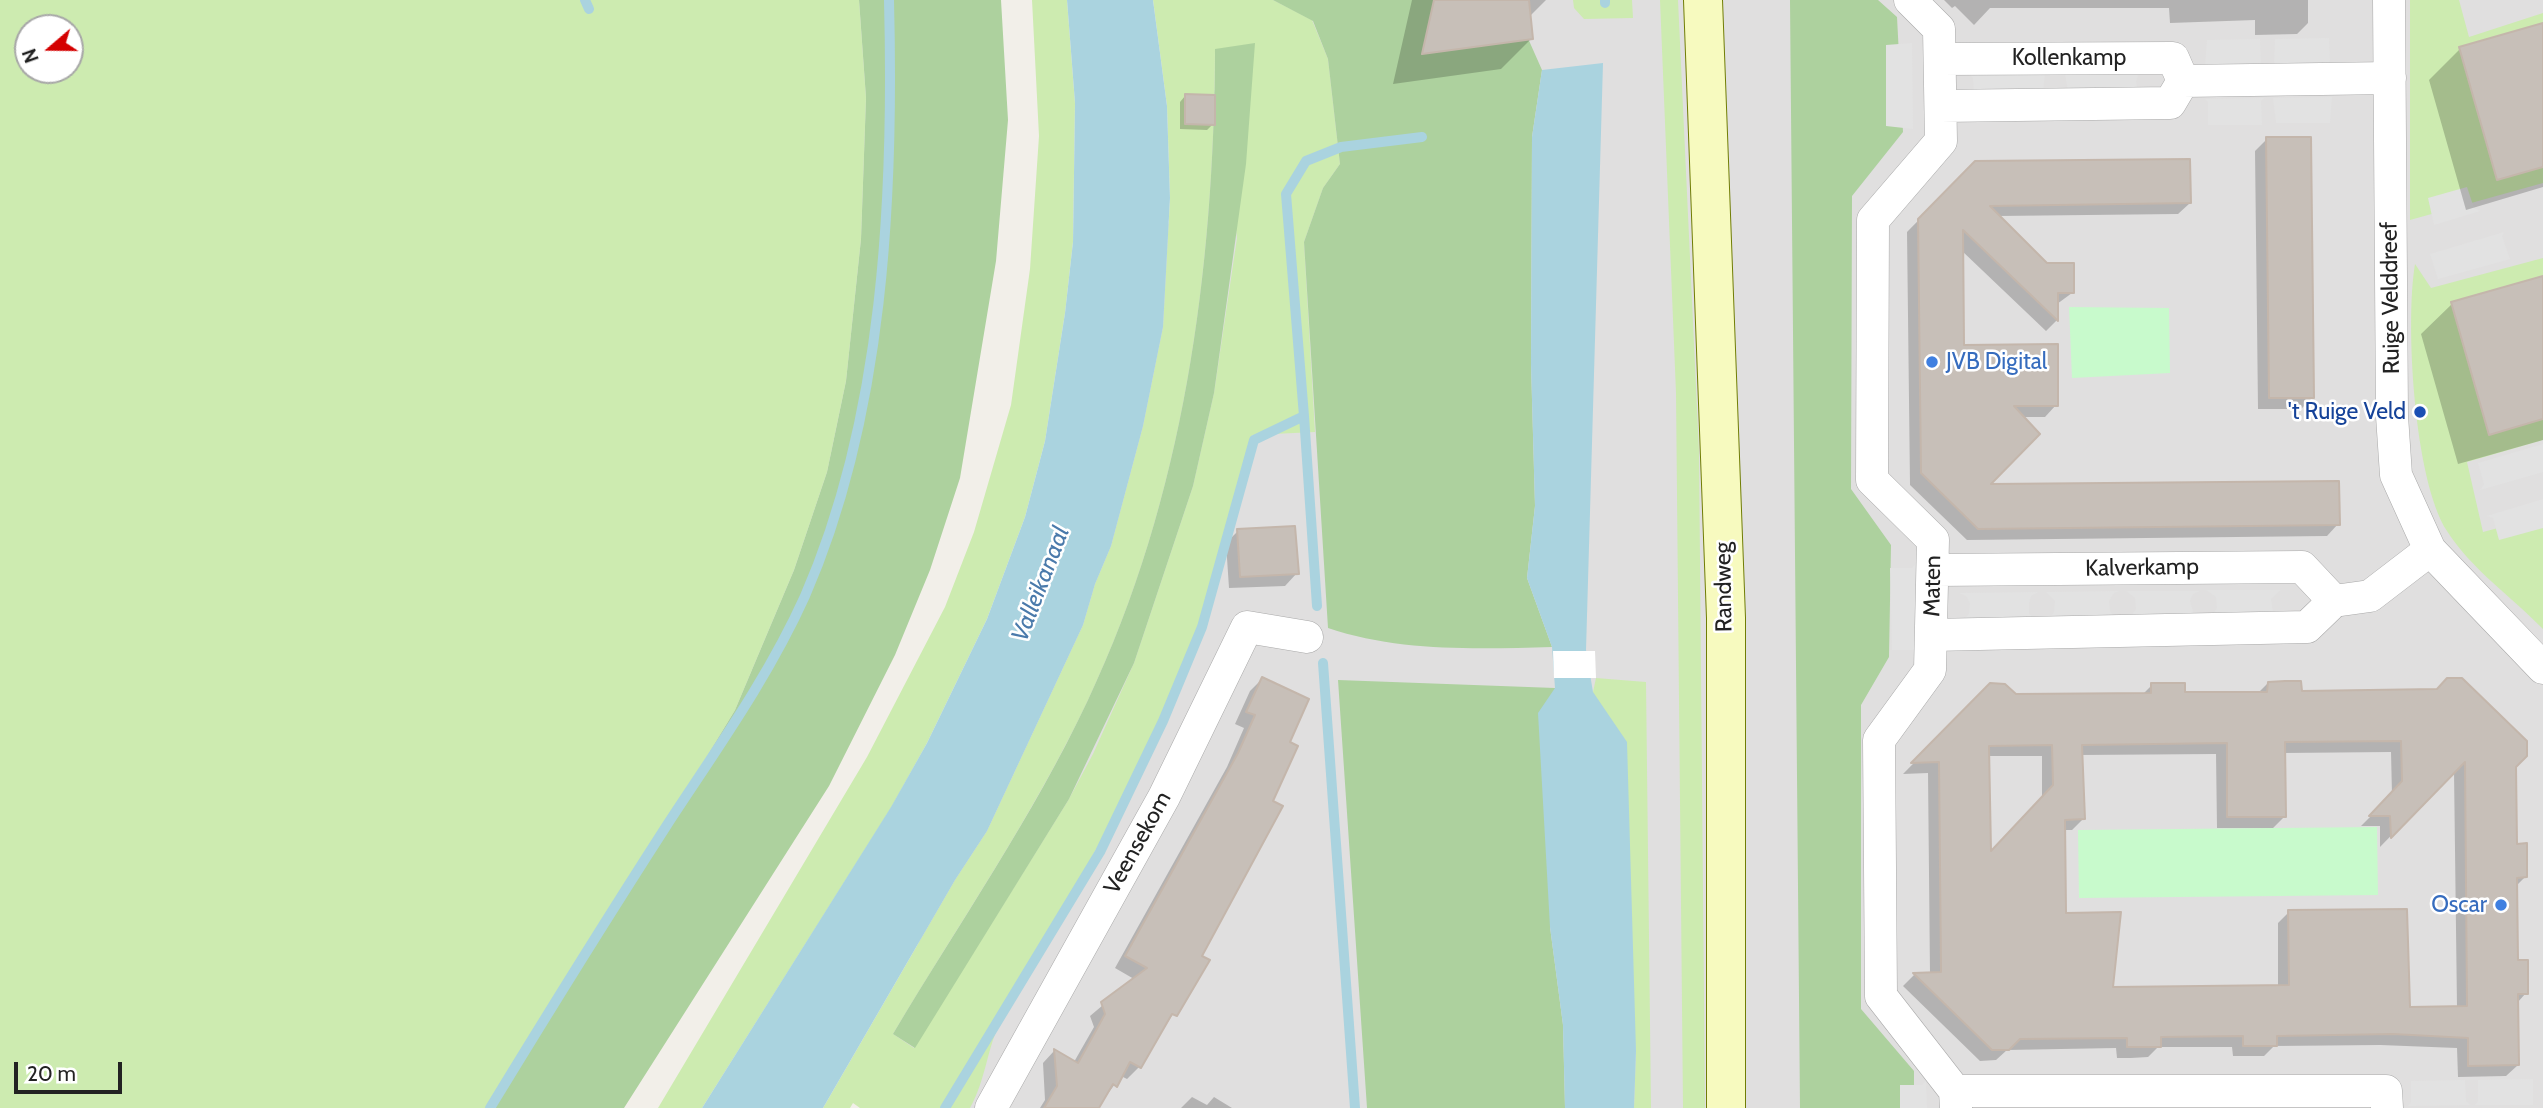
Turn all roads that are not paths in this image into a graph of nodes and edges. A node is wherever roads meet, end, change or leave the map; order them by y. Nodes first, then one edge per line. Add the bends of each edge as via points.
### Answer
1 (1703, 0) edge
2 (1710, 0) edge
3 (1910, 0) edge
4 (2389, 0) edge
5 (1940, 59) junction
6 (1707, 66) junction
7 (2390, 78) junction
8 (2183, 81) junction
9 (1941, 106) junction
10 (2430, 550) junction
11 (1935, 570) junction
12 (2334, 601) junction
13 (1932, 635) junction
14 (1307, 637) dead end
15 (2543, 668) edge
16 (1955, 1099) edge
17 (991, 1108) edge
18 (1726, 1108) edge
19 (2387, 1108) edge

1 - 6 main road, Randweg
2 - 6 main road, Randweg
3 - 5 street, Maten via 1939,29
4 - 7 street, Ruige Velddreef
5 - 8 street, Kollenkamp via 2172,58
5 - 9 street, Maten
6 - 18 main road, Randweg via 1726,618
7 - 8 street
7 - 10 street, Ruige Velddreef via 2393,442 2396,475
8 - 9 street, Kollenkamp via 2170,103
9 - 11 street, Maten via 1941,141 1873,220 1872,480 1933,540
10 - 12 street via 2370,596
10 - 15 street, Ruige Velddreef
11 - 12 street, Kalverkamp via 2302,567
11 - 13 street, Maten
12 - 13 street via 2307,627
13 - 16 street, Maten via 1930,670 1879,740 1881,996
14 - 17 street, Veensekom via 1247,627 1164,797
16 - 19 street via 2386,1091

